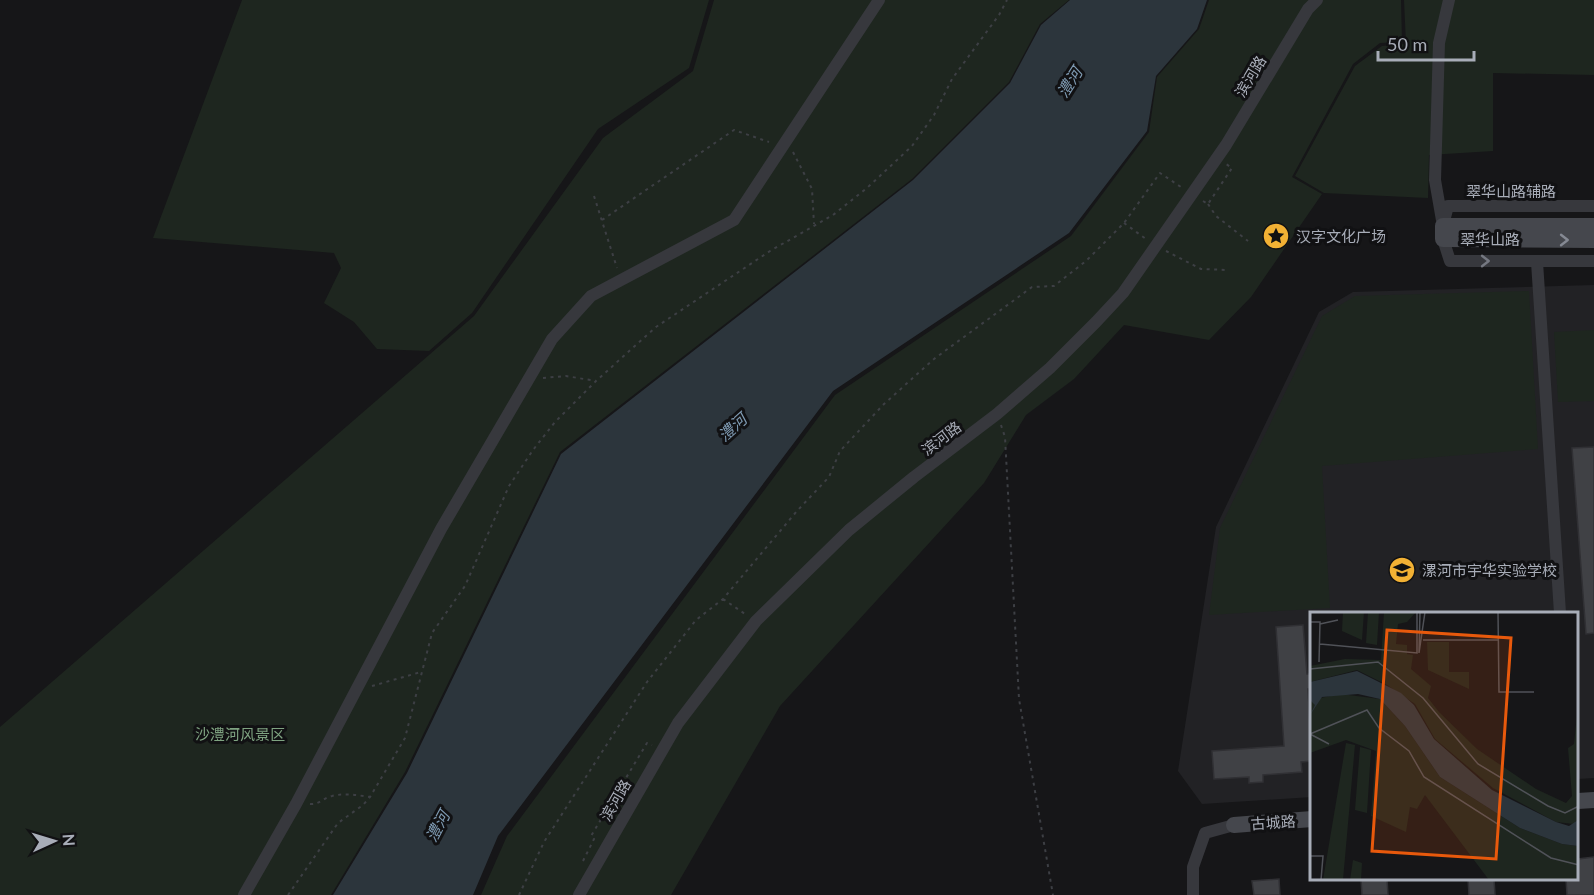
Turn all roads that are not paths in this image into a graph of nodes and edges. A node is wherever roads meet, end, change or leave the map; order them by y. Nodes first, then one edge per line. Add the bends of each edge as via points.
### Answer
1 (879, 0) edge
2 (1317, 0) edge
3 (1449, 0) edge
4 (1594, 207) edge
5 (1594, 226) edge
6 (1443, 232) junction
7 (1594, 240) edge
8 (1537, 261) junction
9 (1594, 261) edge
10 (1560, 612) edge
11 (1594, 800) edge
12 (1579, 801) edge
13 (1310, 819) edge
14 (1234, 825) joint
15 (244, 895) edge
16 (579, 895) edge
17 (1193, 895) edge

1 - 15 street via 734,220 591,296 552,339 441,529
2 - 16 street, 滨河路 via 1218,158 1123,293 1050,368 849,531 756,621 678,723
3 - 6 street via 1438,43 1435,180
4 - 6 street, 翠华山路辅路 via 1448,206
5 - 6 main road, 翠华山路
6 -> 7 main road, 翠华山路
6 -> 8 street via 1450,261
8 - 9 street
8 - 10 street
11 - 12 main road
13 - 14 main road, 古城路
14 - 17 street via 1205,833 1194,867

